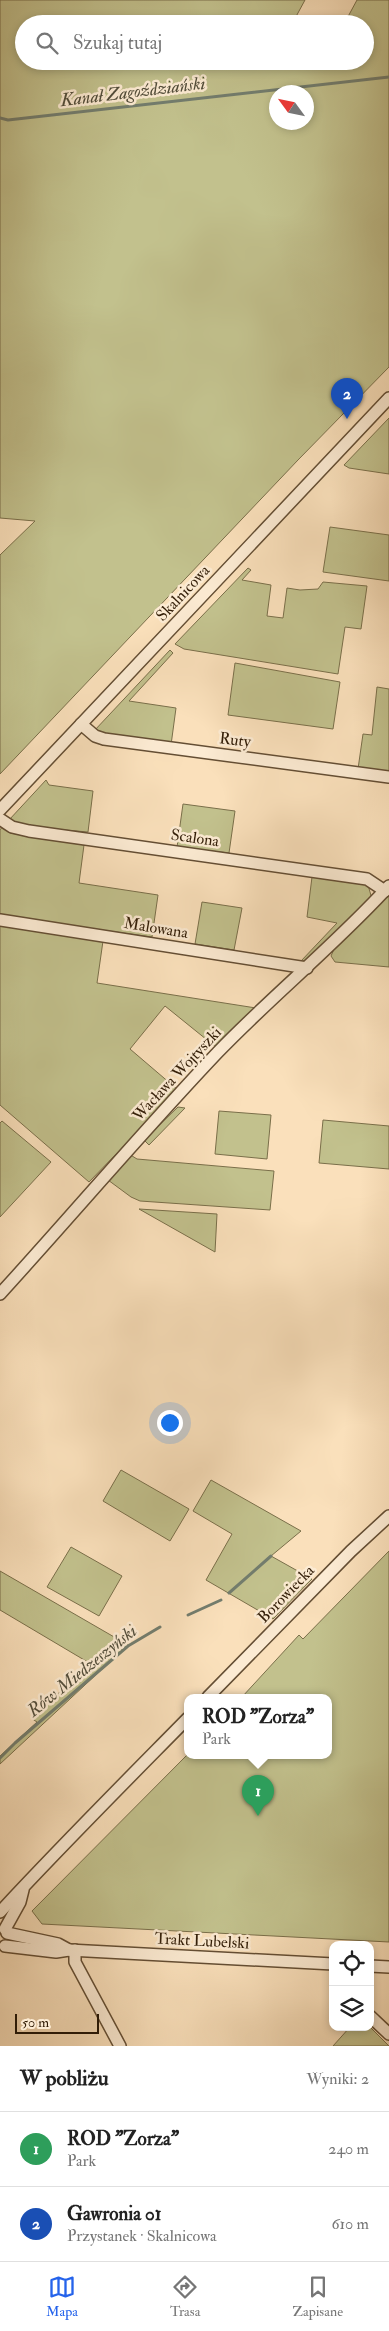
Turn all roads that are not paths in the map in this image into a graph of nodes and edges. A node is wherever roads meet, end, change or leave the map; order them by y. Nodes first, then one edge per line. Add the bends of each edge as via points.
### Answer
1 (389, 398) edge
2 (81, 724) junction
3 (389, 777) edge
4 (0, 810) edge
5 (0, 819) edge
6 (387, 888) edge
7 (0, 920) edge
8 (307, 968) junction
9 (0, 1294) edge
10 (389, 1516) edge
11 (211, 1694) edge
12 (184, 1722) edge
13 (23, 1890) junction
14 (0, 1912) edge
15 (4, 1929) edge
16 (2, 1948) edge
17 (72, 1950) junction
18 (329, 1966) edge
19 (374, 1966) edge
20 (389, 1967) edge
21 (374, 2020) edge
22 (389, 2034) edge
23 (120, 2046) edge

1 - 2 street, Skalnicowa
2 - 3 street, Ruty via 104,739
2 - 4 street, Skalnicowa
5 - 6 street, Scalona via 12,827 367,879
6 - 8 street, Wacława Wojtyszki
7 - 8 street, Malowana
8 - 9 street, Wacława Wojtyszki via 212,1059
10 - 11 street, Borowiecka
12 - 13 street
13 - 14 street
13 - 15 street via 20,1902
15 - 16 street
15 - 17 street, Trakt Lubelski
16 - 17 street, Trakt Lubelski
17 - 18 street, Trakt Lubelski
17 - 23 street via 75,1962
19 - 20 street
21 - 22 street

